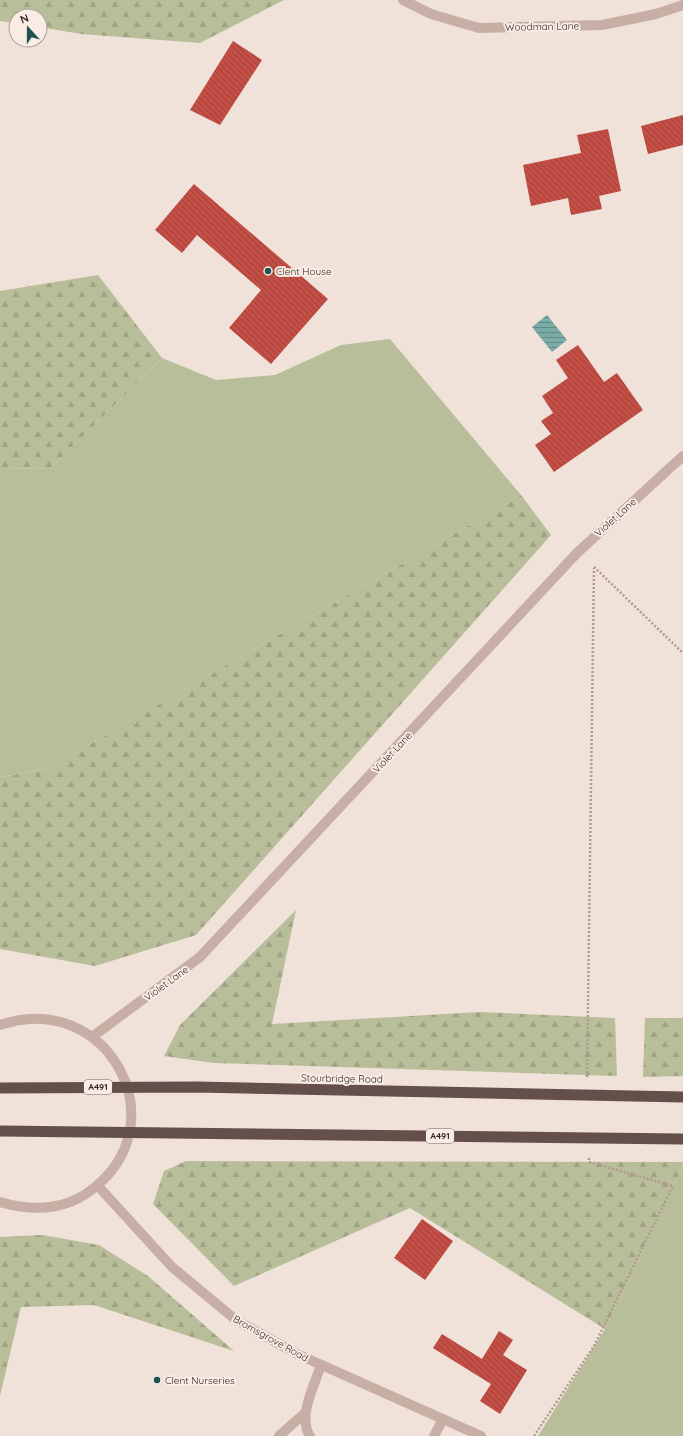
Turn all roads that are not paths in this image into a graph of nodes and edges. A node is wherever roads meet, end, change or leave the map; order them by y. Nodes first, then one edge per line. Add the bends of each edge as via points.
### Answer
1 (403, 0) edge
2 (683, 5) edge
3 (683, 456) edge
4 (0, 1025) edge
5 (92, 1037) junction
6 (0, 1088) edge
7 (683, 1097) edge
8 (0, 1131) edge
9 (683, 1139) edge
10 (98, 1186) junction
11 (0, 1202) edge
12 (321, 1365) junction
13 (306, 1412) junction
14 (443, 1419) junction
15 (279, 1436) edge
16 (310, 1436) edge
17 (434, 1436) edge
18 (481, 1436) edge

1 - 2 street, Woodman Lane via 431,14 480,28 602,25 656,14
3 - 5 street, Violet Lane via 581,549 200,957
4 - 5 street via 42,1018 67,1023
5 - 10 street via 116,1062 123,1076 131,1108 129,1133 123,1151 107,1177
6 - 7 highway, Stourbridge Road / A491 via 197,1087
8 - 9 highway, A491
10 - 11 street via 74,1201 46,1208
10 - 12 street, Bromsgrove Road via 172,1267 236,1320
12 - 13 street
12 - 14 street, Bromsgrove Road
13 - 15 street
13 - 16 street via 306,1426
14 - 17 street
14 - 18 street, Bromsgrove Road

